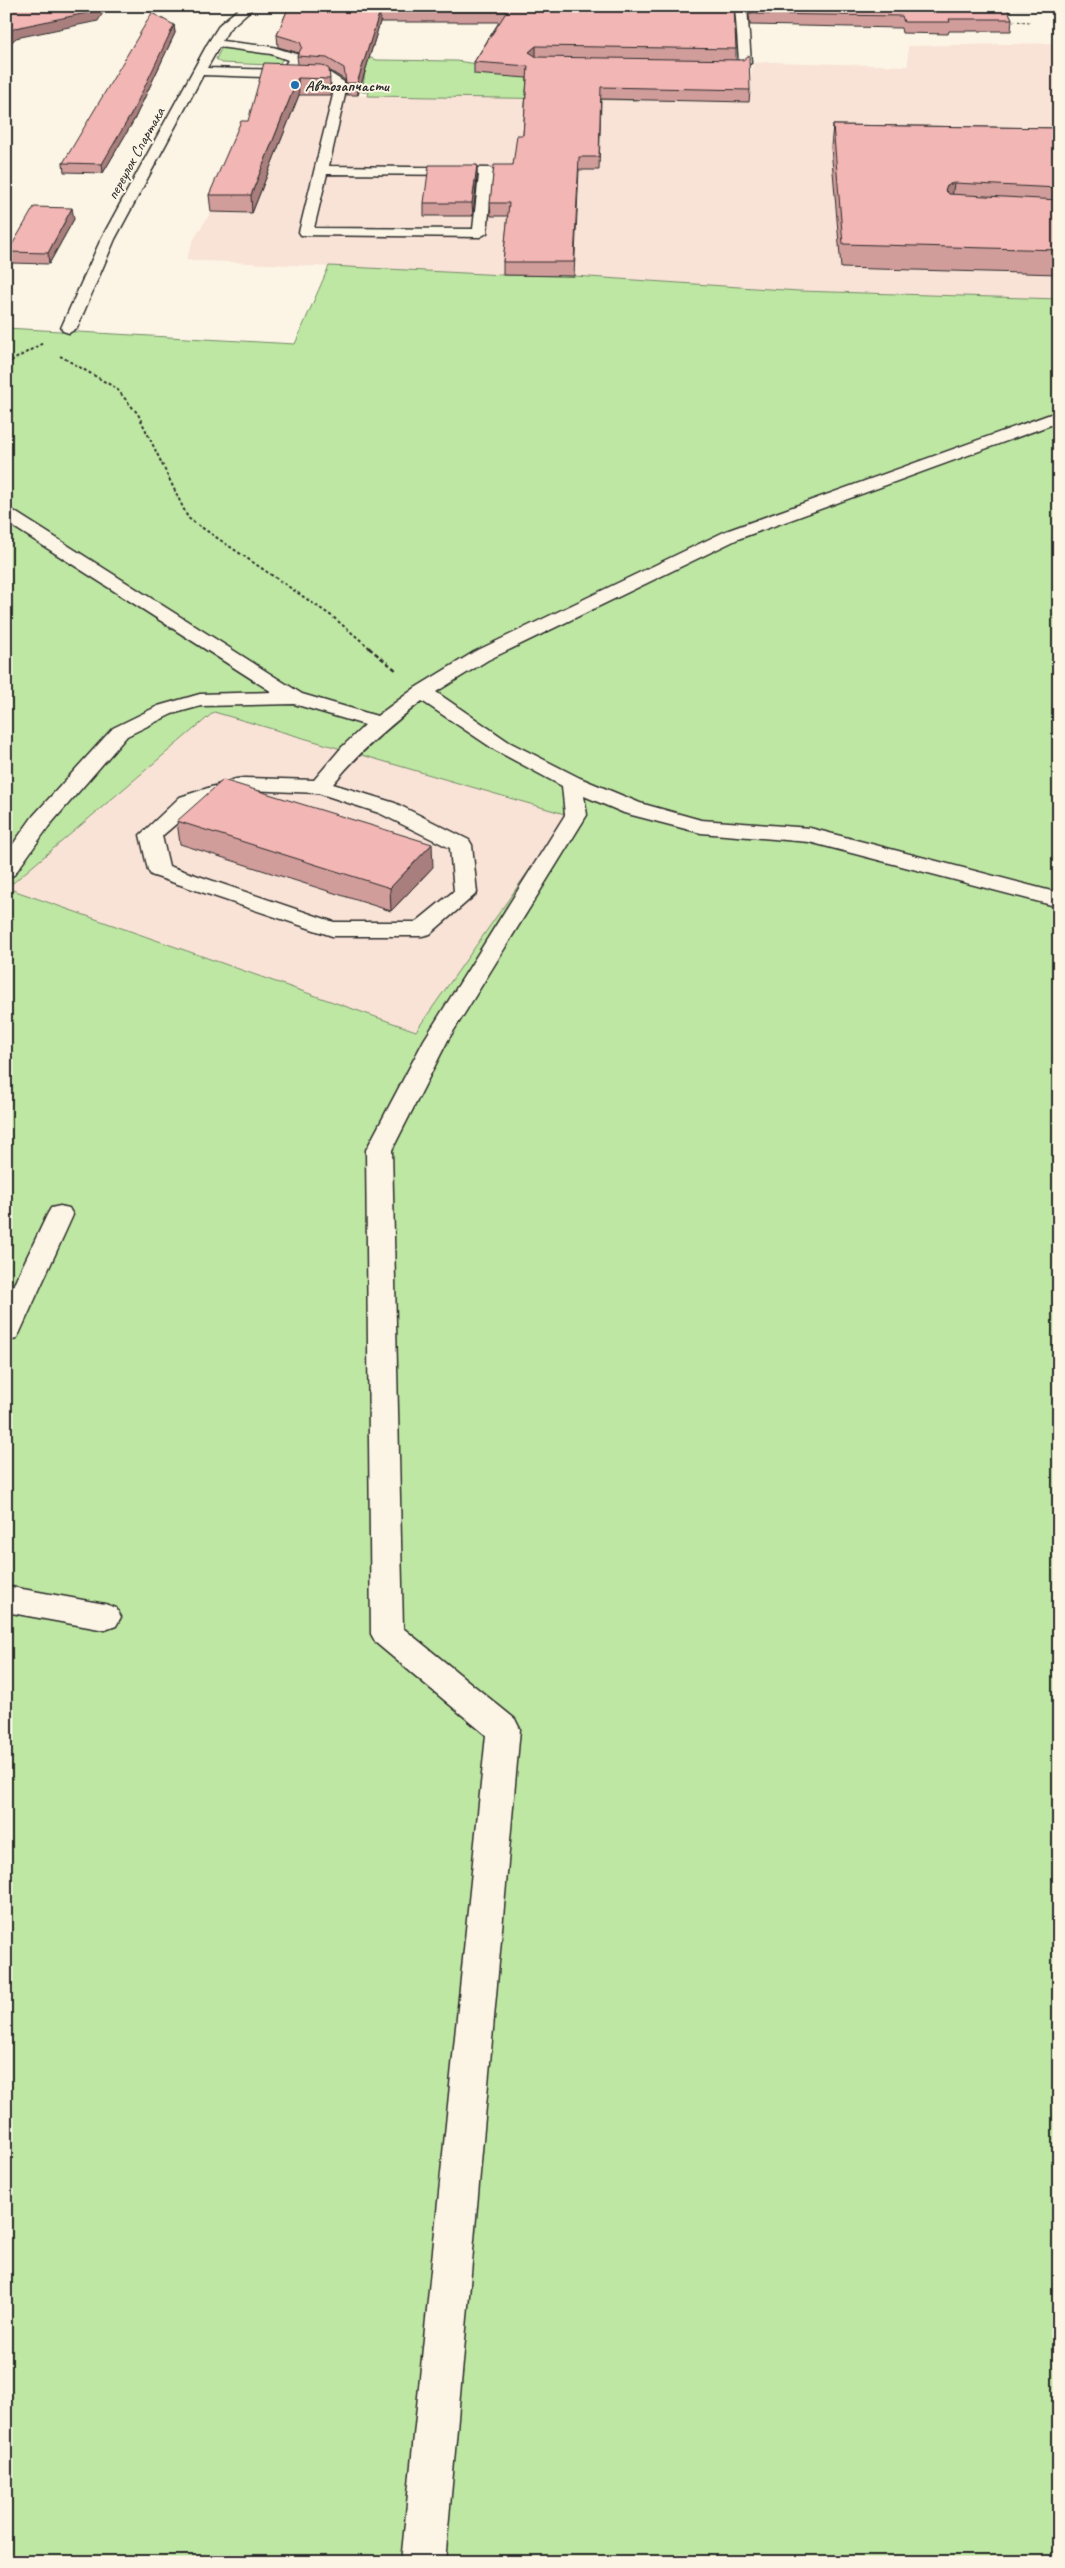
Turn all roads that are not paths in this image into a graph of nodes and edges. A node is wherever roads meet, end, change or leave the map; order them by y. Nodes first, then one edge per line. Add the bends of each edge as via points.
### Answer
1 (249, 6) edge
2 (741, 6) edge
3 (1054, 6) edge
4 (1059, 14) edge
5 (214, 44) junction
6 (698, 66) edge
7 (200, 71) junction
8 (288, 73) junction
9 (321, 170) junction
10 (69, 328) road end
11 (1059, 416) edge
12 (6, 514) edge
13 (422, 692) junction
14 (296, 698) junction
15 (380, 723) junction
16 (572, 783) junction
17 (320, 786) junction
18 (6, 870) edge
19 (1059, 900) edge
20 (60, 1215) dead end
21 (6, 1332) edge
22 (6, 1599) edge
23 (105, 1617) dead end
24 (423, 2562) edge

1 - 5 street, переулок Спартака via 224,27
2 - 6 street via 744,63 738,67
3 - 4 street
5 - 7 street, переулок Спартака
5 - 8 street via 274,51 295,58
7 - 8 street
7 - 10 street, переулок Спартака via 108,239
8 - 9 street via 327,75 338,82 339,95
9 - 9 street via 486,171 480,233 306,232
11 - 13 street via 732,535 481,656
12 - 14 street
13 - 15 street
13 - 16 street via 502,746
14 - 15 street
14 - 18 street via 200,700 165,710 120,732 41,822
15 - 17 street via 349,751
16 - 19 street via 632,808 701,826 810,835
16 - 24 street via 576,815 436,1040 379,1150 387,1634 503,1729
17 - 17 street via 387,808 461,845 466,893 422,929 332,929 159,870 151,835 188,802 244,784
20 - 21 street
22 - 23 street

